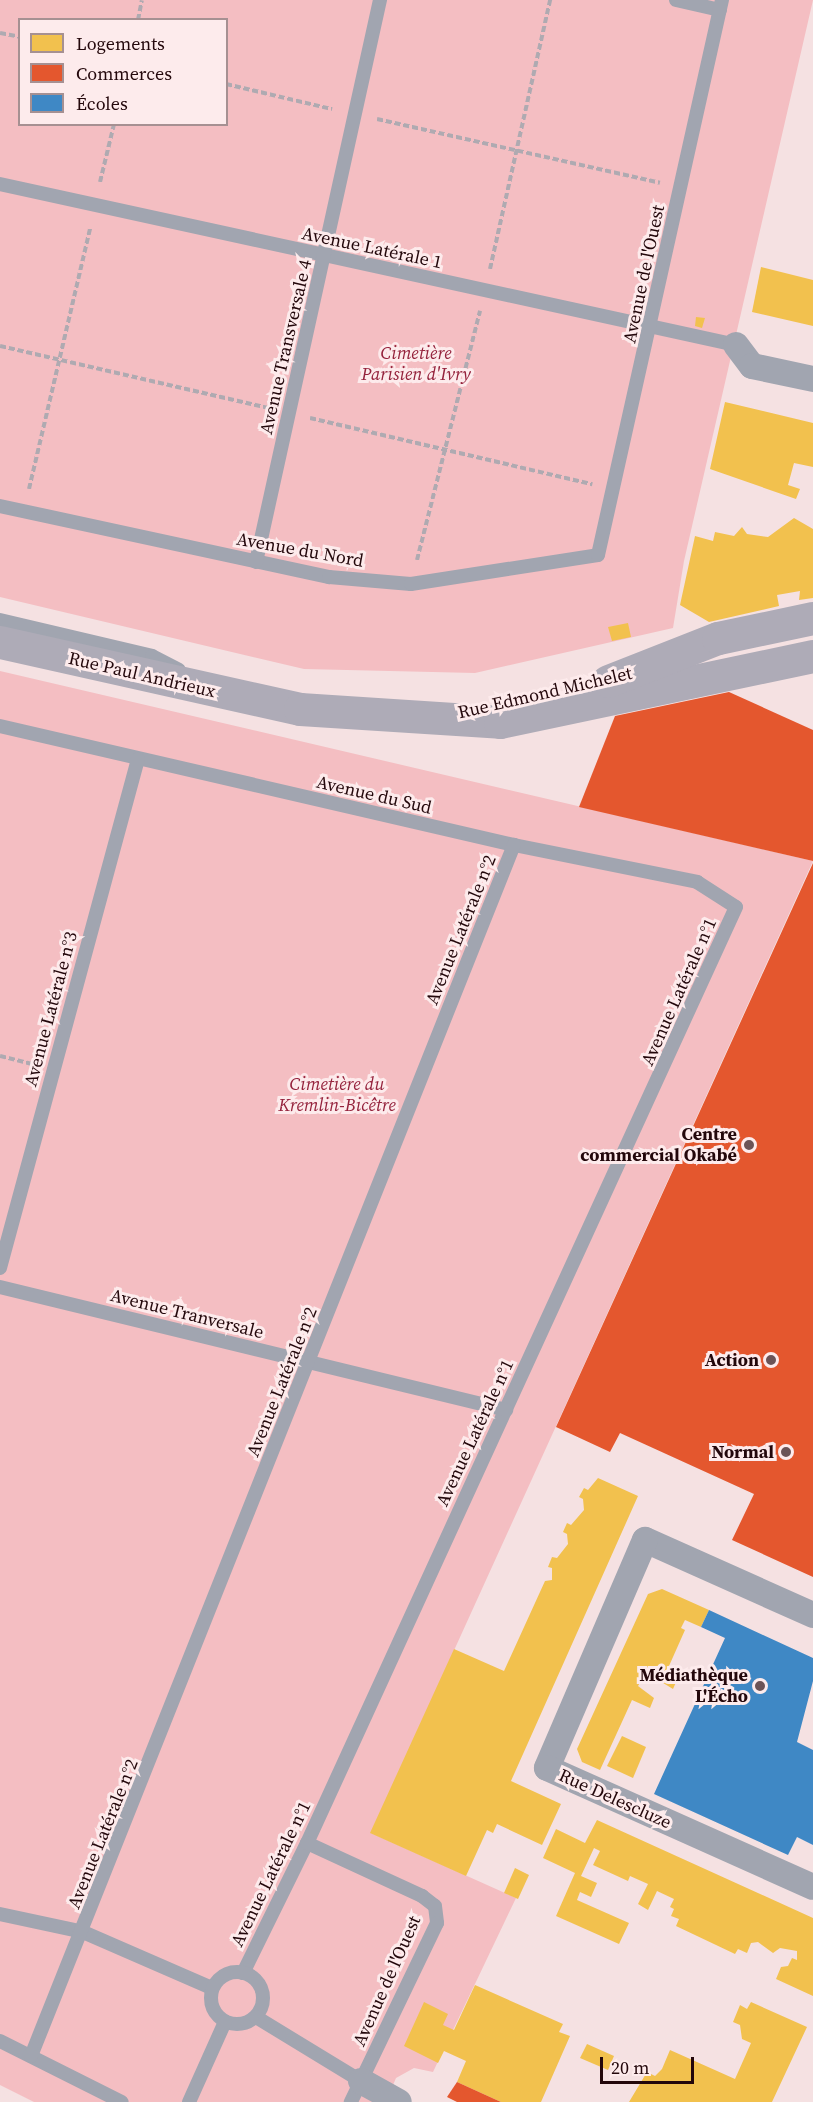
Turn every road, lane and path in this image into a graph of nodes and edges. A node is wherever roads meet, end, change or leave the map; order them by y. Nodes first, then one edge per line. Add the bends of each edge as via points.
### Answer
1 (142, 0) edge
2 (380, 0) edge
3 (676, 0) edge
4 (721, 5) edge
5 (138, 18) edge
6 (0, 33) edge
7 (18, 37) edge
8 (228, 84) edge
9 (356, 114) junction
10 (114, 126) edge
11 (0, 184) edge
12 (681, 188) junction
13 (95, 205) junction
14 (326, 257) junction
15 (651, 326) junction
16 (736, 345) joint
17 (813, 379) edge
18 (0, 506) edge
19 (24, 511) junction
20 (597, 555) joint
21 (256, 562) junction
22 (813, 618) edge
23 (0, 620) edge
24 (0, 642) edge
25 (813, 656) edge
26 (226, 694) junction
27 (448, 716) junction
28 (0, 726) edge
29 (138, 759) junction
30 (514, 844) junction
31 (736, 907) joint
32 (0, 1056) edge
33 (54, 1070) junction
34 (0, 1268) edge
35 (0, 1287) edge
36 (309, 1362) junction
37 (506, 1410) junction
38 (813, 1616) edge
39 (307, 1843) junction
40 (813, 1887) edge
41 (0, 1914) edge
42 (83, 1932) junction
43 (243, 1973) junction
44 (212, 1988) junction
45 (256, 2017) junction
46 (225, 2022) junction
47 (0, 2042) edge
48 (31, 2056) junction
49 (356, 2091) edge
50 (122, 2102) edge
51 (189, 2102) edge
52 (399, 2102) edge

1 - 5 path
2 - 9 lane, Avenue Transversale 4
3 - 4 lane
4 - 12 lane, Avenue de l'Ouest
6 - 7 path
8 - 9 path
9 - 12 path
9 - 14 lane, Avenue Transversale 4
10 - 13 path
11 - 13 lane, Avenue Latérale 1
12 - 15 lane, Avenue de l'Ouest
13 - 14 lane, Avenue Latérale 1
13 - 19 path
14 - 15 lane, Avenue Latérale 1
14 - 21 lane, Avenue Transversale 4
15 - 16 lane, Avenue Latérale 1
15 - 20 lane, Avenue de l'Ouest
16 - 17 street via 752,366
18 - 19 lane, Avenue du Nord
19 - 21 lane, Avenue du Nord
20 - 21 lane, Avenue du Nord via 411,584 329,577
22 - 27 main road, Rue Edmond Michelet via 718,638 623,677
23 - 26 lane, Rue Paul Andrieux via 152,656
24 - 26 main road, Rue Paul Andrieux
25 - 27 main road, Rue Edmond Michelet via 500,722
26 - 27 main road, Rue Edmond Michelet via 300,709
28 - 29 lane, Avenue du Sud
29 - 30 lane, Avenue du Sud
29 - 33 lane, Avenue Latérale n°3
30 - 31 lane, Avenue du Sud via 697,882
30 - 36 lane, Avenue Latérale n°2
31 - 37 lane, Avenue Latérale n°1
32 - 33 path
33 - 34 lane, Avenue Latérale n°3
35 - 36 lane, Avenue Tranversale
36 - 37 lane, Avenue Tranversale
36 - 42 lane, Avenue Latérale n°2
37 - 39 lane, Avenue Latérale n°1
38 - 40 street, Rue Delescluze via 645,1540 547,1768
39 - 43 lane, Avenue Latérale n°1
39 - 49 lane, Avenue de l'Ouest via 422,1896 435,1906 437,1923
41 - 42 lane
42 - 44 lane
42 - 48 lane, Avenue Latérale n°2
43 - 44 lane via 228,1973
43 - 45 lane via 252,1976 262,1991
44 - 46 lane via 214,2012
45 - 46 lane via 242,2024
45 - 49 lane
46 - 51 lane
47 - 48 lane
48 - 50 lane
49 - 52 street

